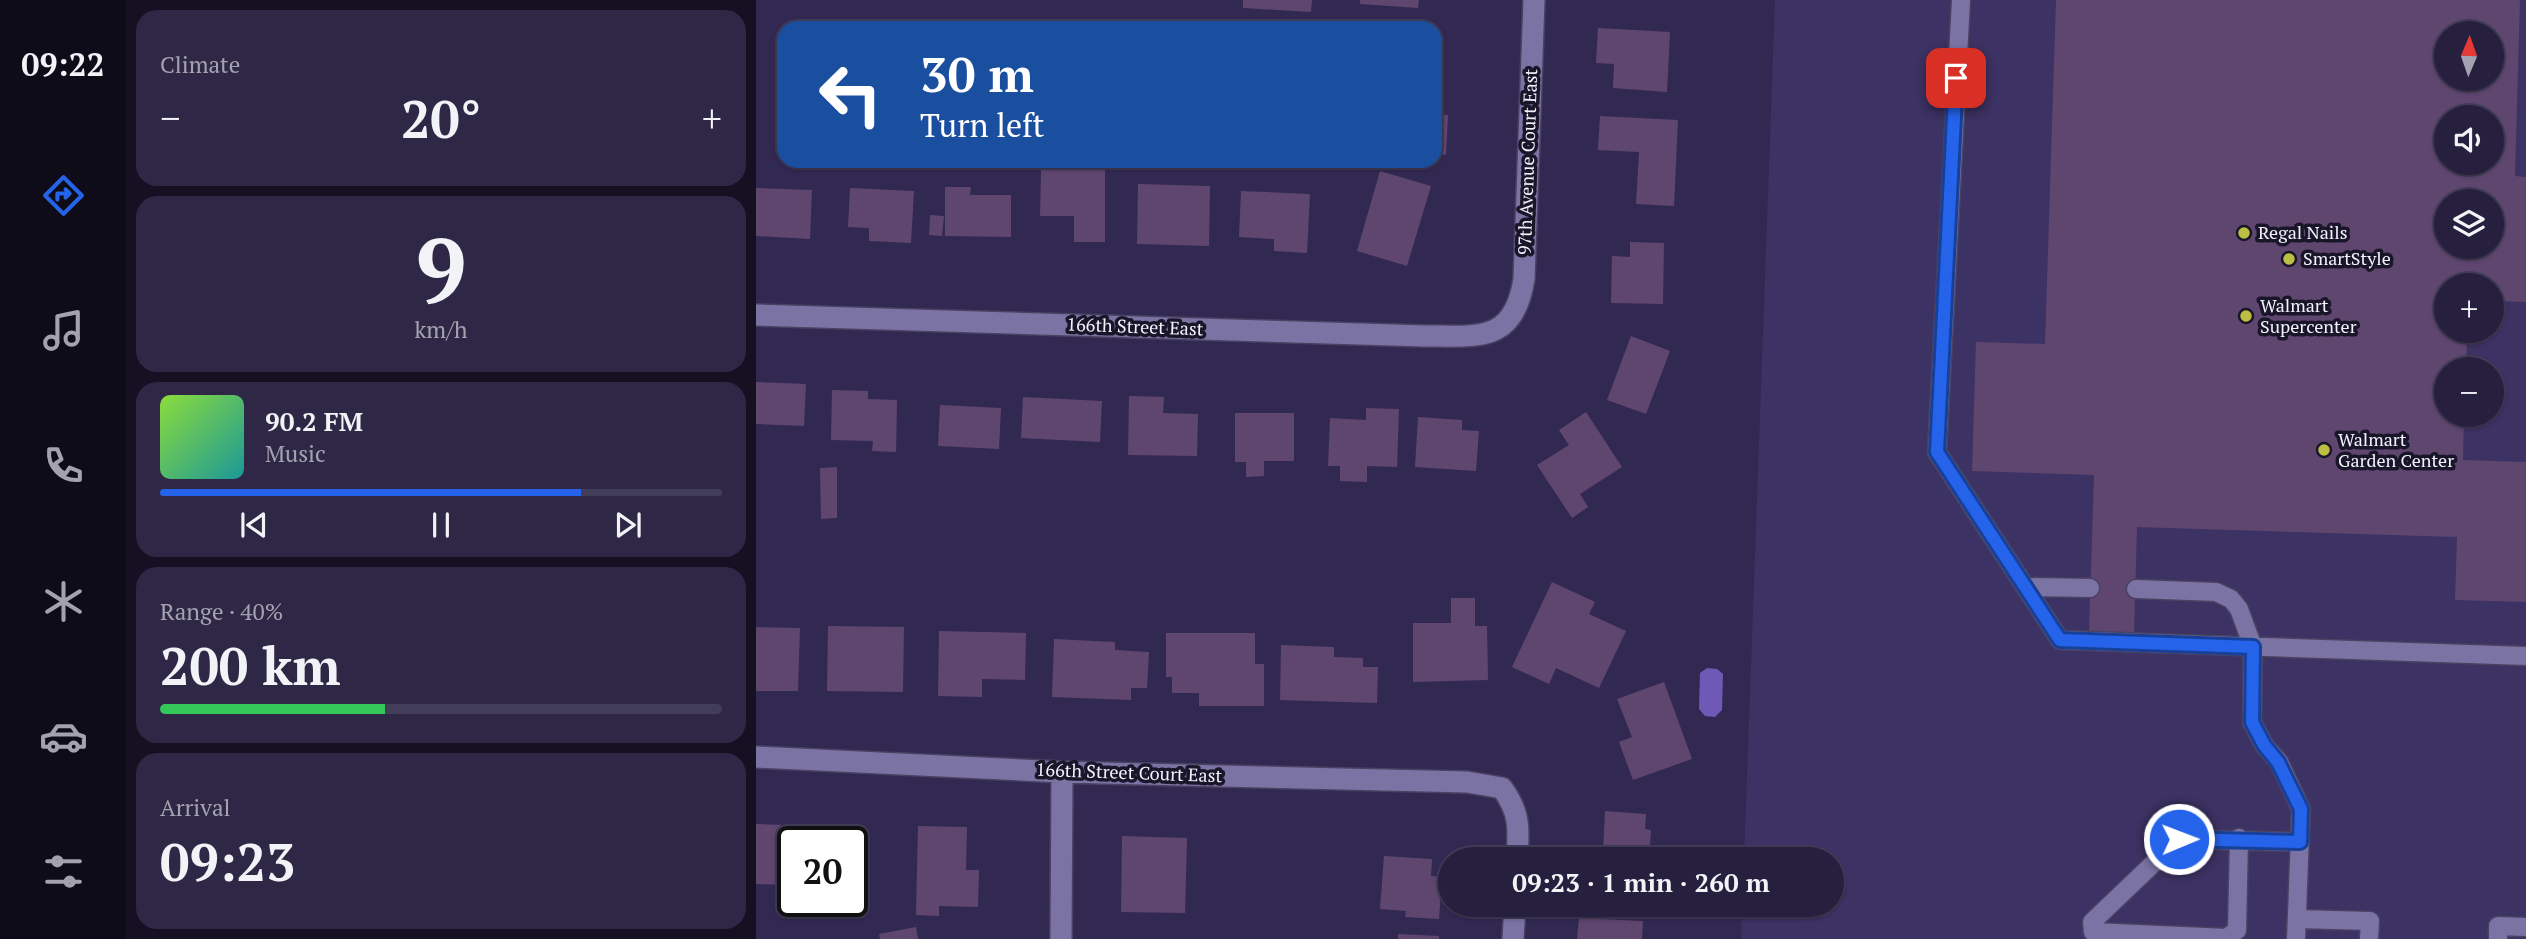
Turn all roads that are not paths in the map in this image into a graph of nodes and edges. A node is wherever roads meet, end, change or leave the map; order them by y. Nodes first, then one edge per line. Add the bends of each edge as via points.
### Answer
1 (1534, 0) edge
2 (1961, 0) edge
3 (756, 315) edge
4 (1509, 321) joint
5 (2025, 587) junction
6 (2090, 588) dead end
7 (2136, 589) dead end
8 (2253, 647) junction
9 (2526, 656) edge
10 (756, 757) edge
11 (1062, 772) junction
12 (2239, 838) junction
13 (2300, 842) junction
14 (1518, 847) edge
15 (1514, 917) edge
16 (2297, 919) junction
17 (2526, 927) edge
18 (1061, 939) edge
19 (1513, 939) edge
20 (2296, 939) edge
21 (2370, 939) edge
22 (2498, 939) edge

1 - 4 street, 97th Avenue Court East via 1524,279 1520,305
2 - 5 lane via 1937,452
3 - 4 street, 166th Street East via 1425,336 1495,333
5 - 6 lane
5 - 8 lane via 2060,640
7 - 8 lane via 2216,592 2231,599
8 - 9 lane
8 - 13 lane via 2252,722 2301,809
10 - 11 street, 166th Street Court East
11 - 14 street, 166th Street Court East via 1453,782 1502,788 1515,805
11 - 18 street
12 - 12 lane via 2179,839 2092,922 2093,932 2227,938 2237,930
12 - 13 lane
13 - 16 lane
15 - 19 street
16 - 20 lane
16 - 21 lane via 2370,921
17 - 22 lane via 2498,926

